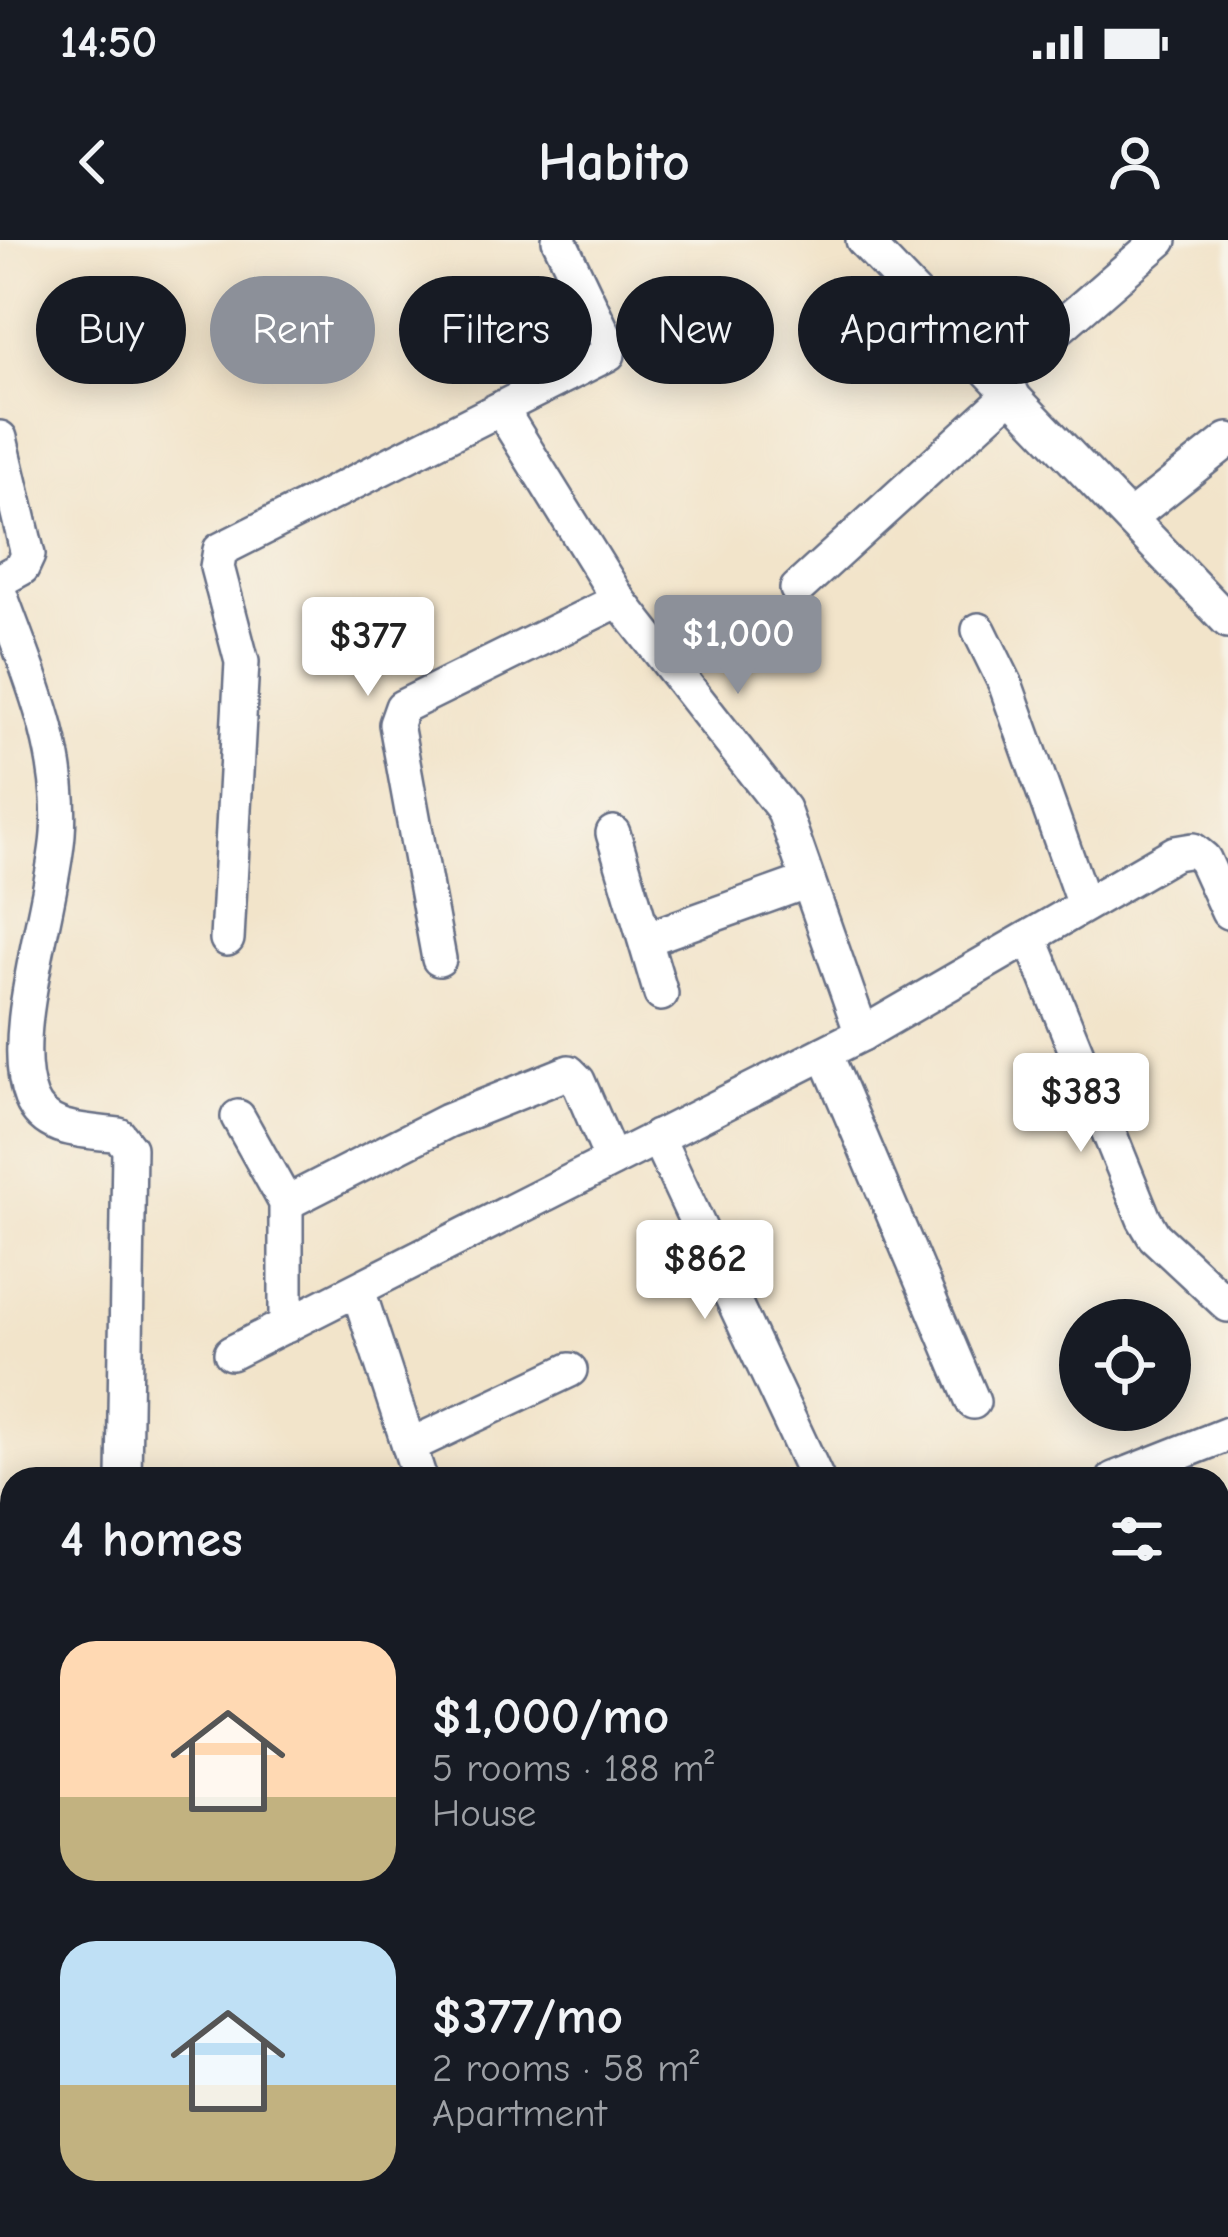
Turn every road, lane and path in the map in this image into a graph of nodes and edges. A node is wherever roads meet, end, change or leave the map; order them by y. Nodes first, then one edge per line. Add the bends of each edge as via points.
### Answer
1 (559, 240) edge
2 (863, 240) edge
3 (1160, 240) edge
4 (1006, 386) junction
5 (502, 411) junction
6 (0, 438) edge
7 (1228, 440) edge
8 (1131, 517) junction
9 (0, 580) edge
10 (797, 589) dead end
11 (0, 594) edge
12 (619, 600) junction
13 (1228, 621) edge
14 (980, 630) dead end
15 (613, 833) dead end
16 (808, 880) junction
17 (1084, 904) junction
18 (1228, 912) edge
19 (227, 939) dead end
20 (646, 939) junction
21 (1031, 940) junction
22 (439, 959) dead end
23 (661, 994) dead end
24 (862, 1034) junction
25 (825, 1052) junction
26 (11, 1061) edge
27 (238, 1117) dead end
28 (657, 1137) junction
29 (612, 1160) junction
30 (286, 1203) junction
31 (359, 1293) junction
32 (1228, 1305) edge
33 (286, 1326) junction
34 (231, 1353) dead end
35 (569, 1370) dead end
36 (973, 1402) dead end
37 (1228, 1434) edge
38 (409, 1446) junction
39 (124, 1467) edge
40 (416, 1467) edge
41 (811, 1467) edge
42 (1144, 1467) edge

1 - 5 street via 608,354
2 - 4 street
3 - 4 street
4 - 8 street
4 - 10 street
5 - 12 street
5 - 19 street via 220,550 217,567 242,662
6 - 9 street via 28,555
7 - 8 street
8 - 13 street
11 - 26 street via 50,731 58,832
12 - 16 street via 783,809
12 - 22 street via 402,707 396,724
14 - 17 street
15 - 20 street
16 - 20 street
16 - 24 street
17 - 18 street via 1192,850
17 - 21 street
20 - 23 street
21 - 24 street
21 - 32 street via 1144,1220
24 - 25 street
25 - 28 street
25 - 36 street
26 - 39 street via 42,1115 59,1127 119,1135 129,1148
27 - 30 street
28 - 29 street
28 - 41 street
29 - 30 street via 569,1072 447,1121
29 - 31 street
30 - 33 street
31 - 33 street
31 - 38 street
33 - 34 street
35 - 38 street
37 - 42 street
38 - 40 street

